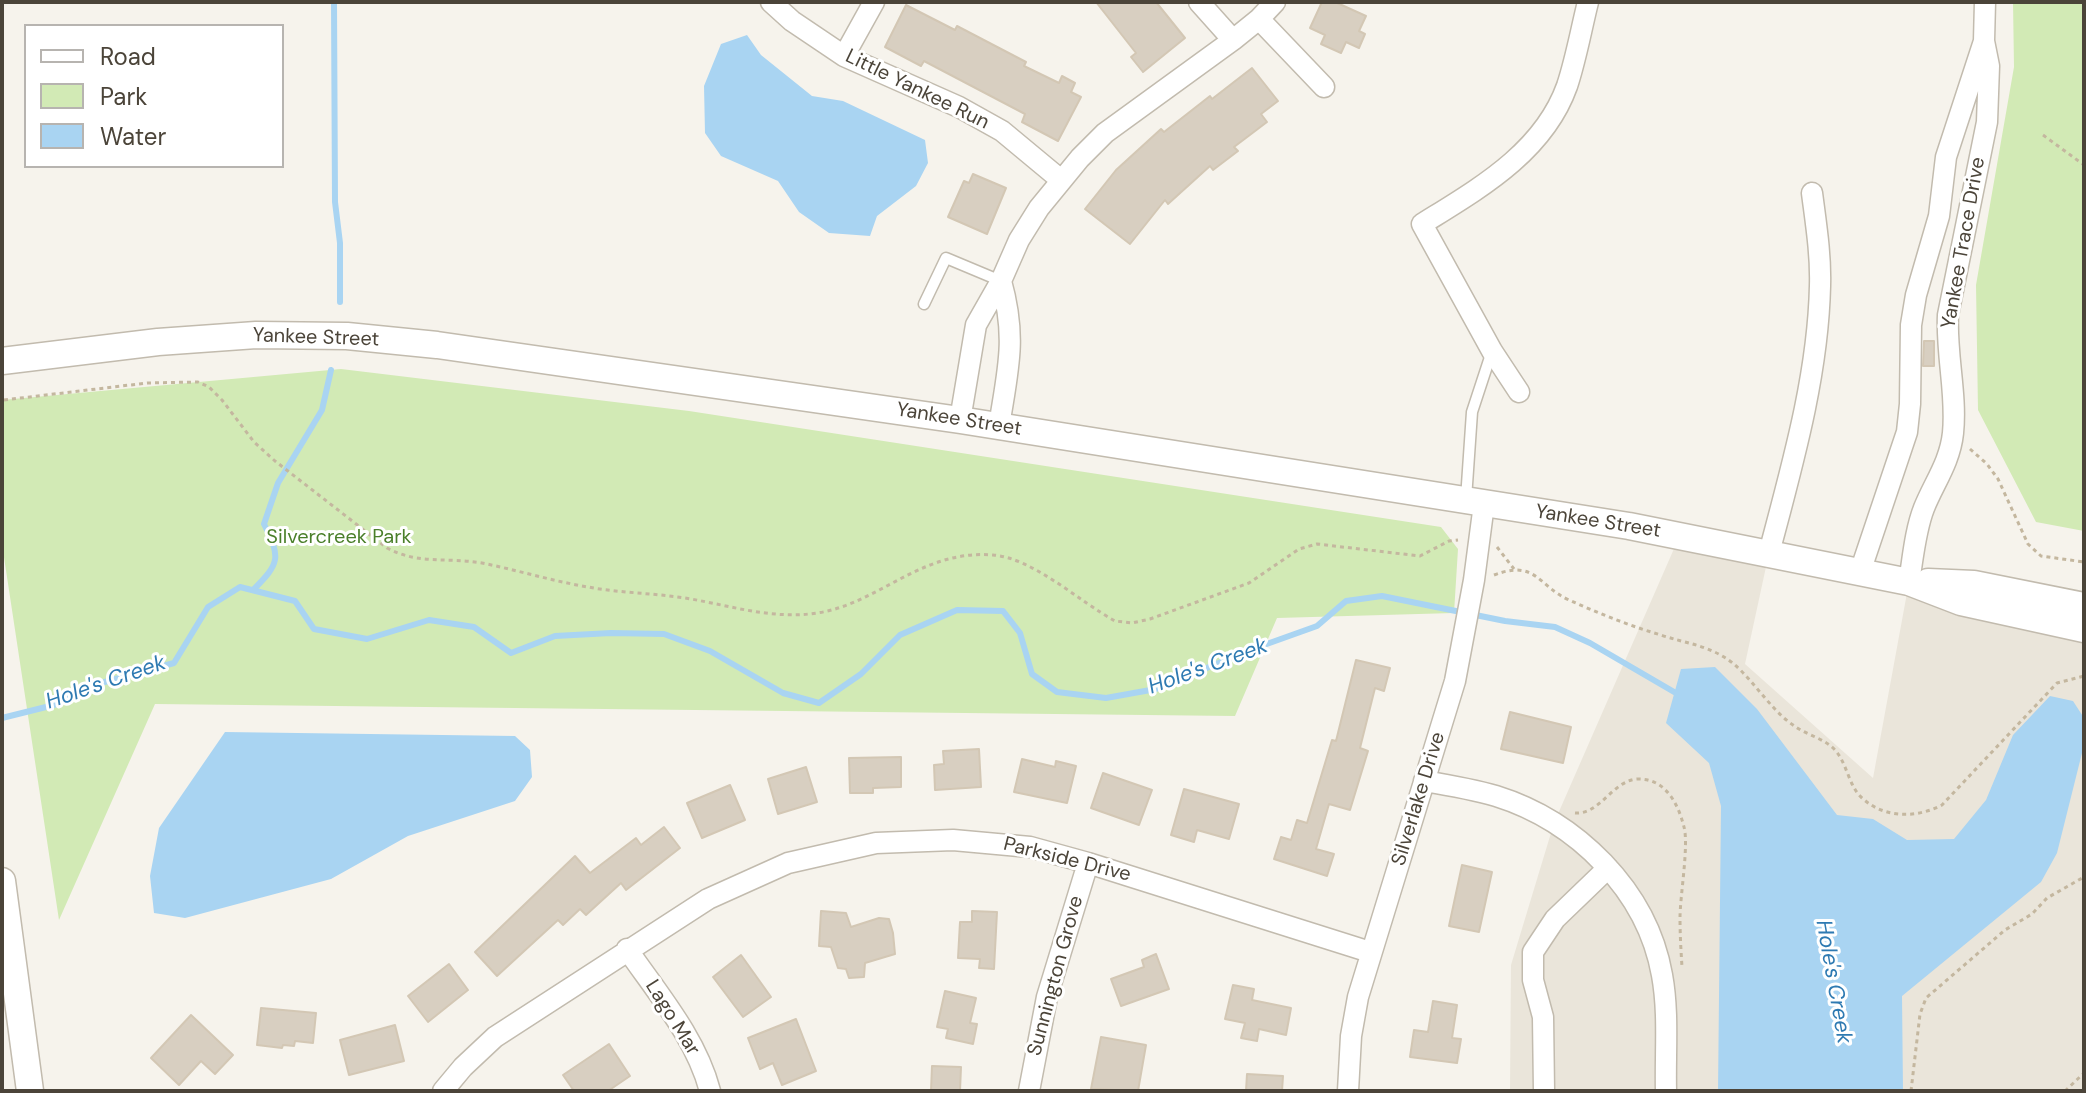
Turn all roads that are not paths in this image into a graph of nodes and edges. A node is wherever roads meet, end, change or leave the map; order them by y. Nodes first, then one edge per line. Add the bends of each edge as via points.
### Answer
1 (771, 2) edge
2 (874, 2) edge
3 (1199, 2) edge
4 (1275, 2) edge
5 (1588, 2) edge
6 (1985, 2) edge
7 (1259, 19) junction
8 (1233, 40) junction
9 (1984, 41) junction
10 (844, 56) junction
11 (1324, 87) dead end
12 (1061, 180) junction
13 (1812, 193) dead end
14 (1001, 281) junction
15 (924, 304) dead end
16 (1492, 351) junction
17 (2, 361) edge
18 (1519, 392) dead end
19 (960, 420) junction
20 (999, 426) junction
21 (1475, 503) junction
22 (1769, 553) junction
23 (1860, 572) junction
24 (1909, 582) junction
25 (2084, 606) edge
26 (2084, 629) edge
27 (1424, 781) junction
28 (1088, 863) junction
29 (1608, 868) junction
30 (2, 881) edge
31 (627, 949) junction
32 (1370, 952) junction
33 (30, 1091) edge
34 (443, 1091) edge
35 (710, 1091) edge
36 (1029, 1091) edge
37 (1348, 1091) edge
38 (1544, 1091) edge
39 (1666, 1091) edge

1 - 10 street, Little Yankee Run
2 - 10 street
3 - 8 street
4 - 7 street
5 - 16 street via 1566,87 1546,126 1519,157 1422,224
6 - 9 street, Yankee Trace Drive
7 - 8 street
7 - 11 street
8 - 12 street via 1105,133
9 - 23 street, Yankee Trace Drive via 1946,157 1939,216 1916,295 1907,432
9 - 24 street, Yankee Trace Drive via 1989,66 1987,122 1948,315 1953,434 1924,508
10 - 12 street, Little Yankee Run via 978,117
12 - 14 street via 1019,240
13 - 22 street via 1820,284 1817,336 1803,418
14 - 15 lane via 946,258
14 - 19 street via 976,325
14 - 20 street via 1012,344
16 - 18 street
16 - 21 lane via 1472,412
17 - 19 street, Yankee Street via 214,337 347,336
19 - 20 street, Yankee Street
20 - 21 street, Yankee Street
21 - 22 street, Yankee Street
21 - 27 street, Silverlake Drive via 1479,544 1464,632 1455,681
22 - 23 street, Yankee Street
23 - 24 street, Yankee Street
24 - 25 street, Yankee Street via 1974,584
24 - 26 street, Yankee Street via 1961,602
27 - 29 street via 1527,808 1576,839
27 - 32 street, Silverlake Drive
28 - 31 street, Parkside Drive via 1030,847 980,841 914,839 837,850 737,884
28 - 32 street, Parkside Drive
28 - 36 street, Sunnington Grove via 1047,997
29 - 38 street via 1555,919 1533,952 1533,980 1543,1017
29 - 39 street via 1645,922 1662,974
30 - 33 street
31 - 34 street, Parkside Drive via 495,1037
31 - 35 street, Lago Mar via 683,1030
32 - 37 street, Silverlake Drive via 1351,1036

